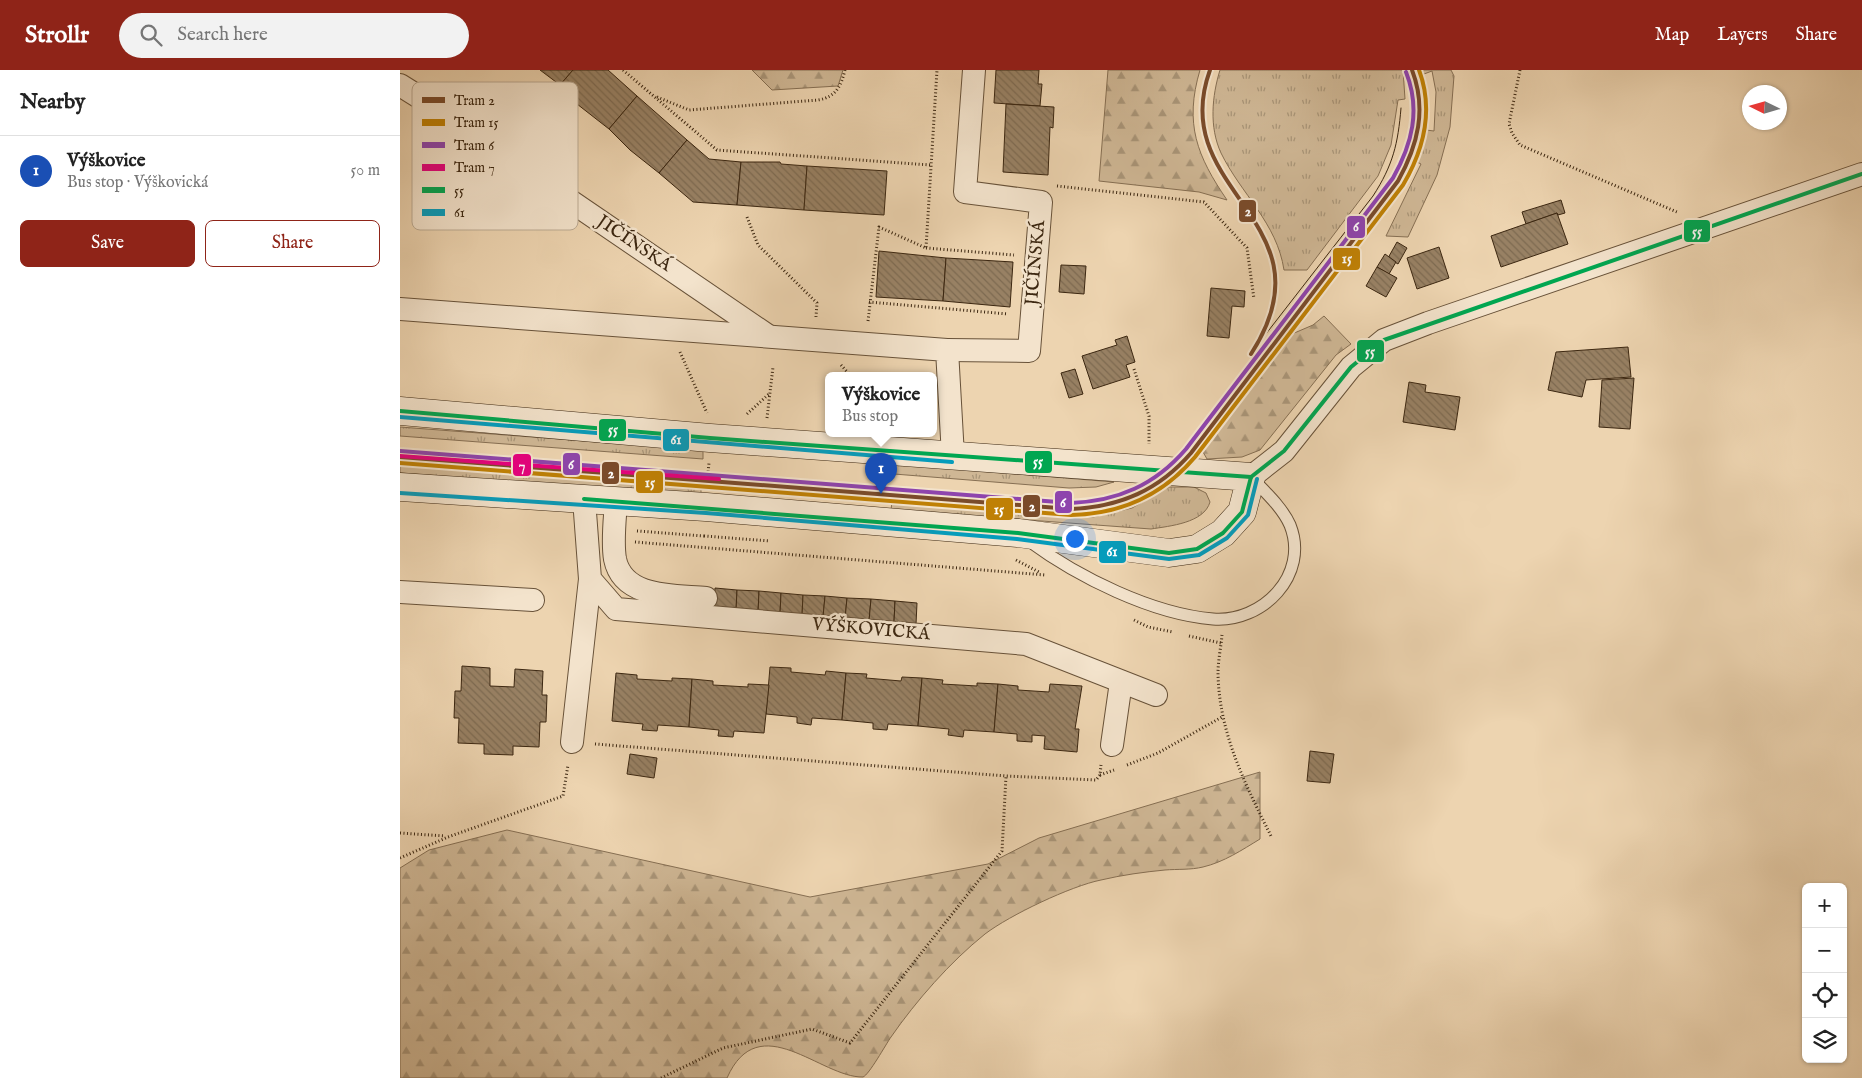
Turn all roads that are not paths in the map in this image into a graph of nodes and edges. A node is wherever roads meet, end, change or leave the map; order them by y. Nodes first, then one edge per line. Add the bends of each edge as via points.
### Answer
1 (974, 70) edge
2 (400, 86) edge
3 (412, 93) edge
4 (1862, 174) edge
5 (578, 206) edge
6 (400, 309) edge
7 (768, 336) junction
8 (947, 350) junction
9 (400, 411) edge
10 (953, 456) junction
11 (1251, 477) junction
12 (400, 486) edge
13 (584, 499) junction
14 (616, 501) junction
15 (1018, 533) junction
16 (590, 578) junction
17 (400, 592) edge
18 (706, 598) dead end
19 (533, 600) dead end
20 (1121, 682) junction
21 (1156, 695) dead end
22 (572, 742) road end
23 (1112, 745) road end

1 - 8 street, JIČÍNSKÁ via 965,192 1041,202 1029,351
2 - 3 street, JIČÍNSKÁ
4 - 11 street via 1428,322 1384,340 1351,367 1284,451
5 - 7 street, JIČÍNSKÁ
6 - 7 street, JIČÍNSKÁ
7 - 8 street, JIČÍNSKÁ
8 - 10 street
9 - 10 street
10 - 11 street
11 - 15 street via 1242,512 1228,528 1211,542 1183,552 1169,553
11 - 15 lane via 1288,521 1294,548 1289,576 1283,585 1263,606 1244,615 1224,619 1176,612 1135,598 1056,561
12 - 13 street
13 - 14 street
13 - 16 street
14 - 15 street
14 - 18 street via 615,559 622,577 642,591
16 - 20 street, VÝŠKOVICKÁ via 616,609 1026,644
16 - 22 street
17 - 19 street
20 - 21 street, VÝŠKOVICKÁ
20 - 23 street

